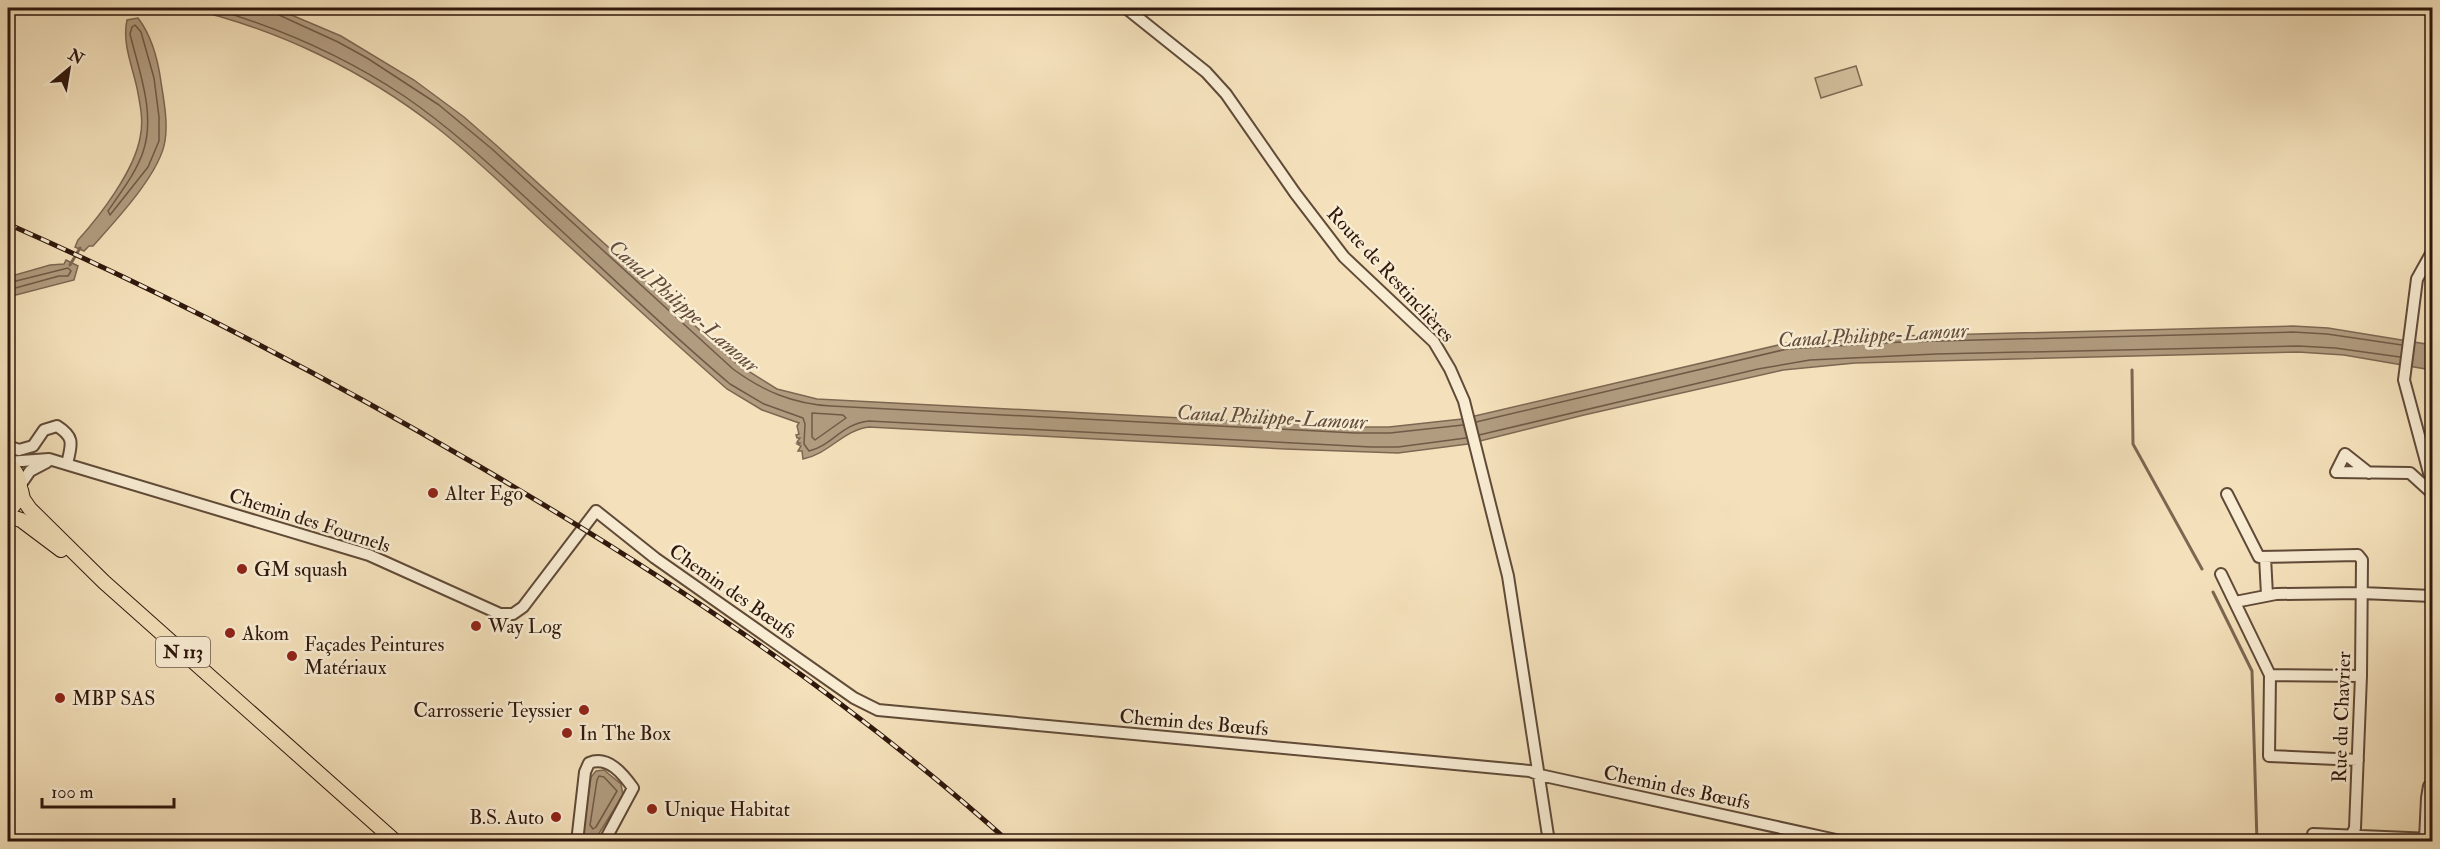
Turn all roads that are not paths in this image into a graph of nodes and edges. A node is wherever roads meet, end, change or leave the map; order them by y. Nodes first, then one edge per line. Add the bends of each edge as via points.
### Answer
1 (1126, 8) edge
2 (2433, 252) edge
3 (8, 446) edge
4 (8, 463) edge
5 (64, 464) junction
6 (2369, 473) dead end
7 (2433, 484) edge
8 (21, 487) junction
9 (2433, 493) edge
10 (2227, 494) dead end
11 (8, 511) edge
12 (596, 511) joint
13 (8, 516) edge
14 (2265, 557) junction
15 (2221, 574) dead end
16 (104, 582) junction
17 (2362, 592) junction
18 (2267, 594) junction
19 (2433, 596) edge
20 (2235, 602) junction
21 (2270, 675) junction
22 (2361, 676) junction
23 (2358, 760) junction
24 (1540, 776) junction
25 (2433, 784) edge
26 (2430, 798) edge
27 (2313, 834) dead end
28 (2349, 838) edge
29 (2429, 839) edge
30 (396, 842) edge
31 (577, 842) edge
32 (604, 842) edge
33 (1550, 842) edge
34 (1845, 842) edge

1 - 24 street, Route de Restinclières via 1206,72 1226,94 1344,257 1434,342 1450,369 1464,401 1508,576
2 - 7 street via 2417,279 2404,380
3 - 5 street via 19,450 33,446 44,430 57,426 68,433 72,443
4 - 5 street, Chemin des Fournels via 42,459
4 - 8 main road via 18,475
5 - 8 street, Chemin des Fournels via 42,463 30,471
5 - 12 street, Chemin des Fournels via 369,555 500,614 513,614 524,607
6 - 9 street via 2410,473
8 - 11 main road
8 - 16 main road, N 113 via 30,509
10 - 14 street via 2259,557
12 - 24 street, Chemin des Bœufs via 655,558 854,699 878,710 1530,771
13 - 16 main road, N 113 via 21,520
14 - 17 street, Rue du Chavrier via 2358,555 2362,560
14 - 18 street
15 - 20 street
16 - 30 main road, N 113
17 - 18 street
17 - 19 street
17 - 22 street, Rue du Chavrier
18 - 20 street
20 - 21 street
21 - 22 street
21 - 23 street via 2269,756
22 - 23 street, Rue du Chavrier
23 - 28 street, Rue du Chavrier via 2355,828
24 - 33 street, Route de Restinclières
24 - 34 street, Chemin des Bœufs
25 - 26 street via 2429,786
26 - 29 street
27 - 28 street
28 - 29 street
31 - 32 street via 585,772 589,763 597,759 608,762 633,788

